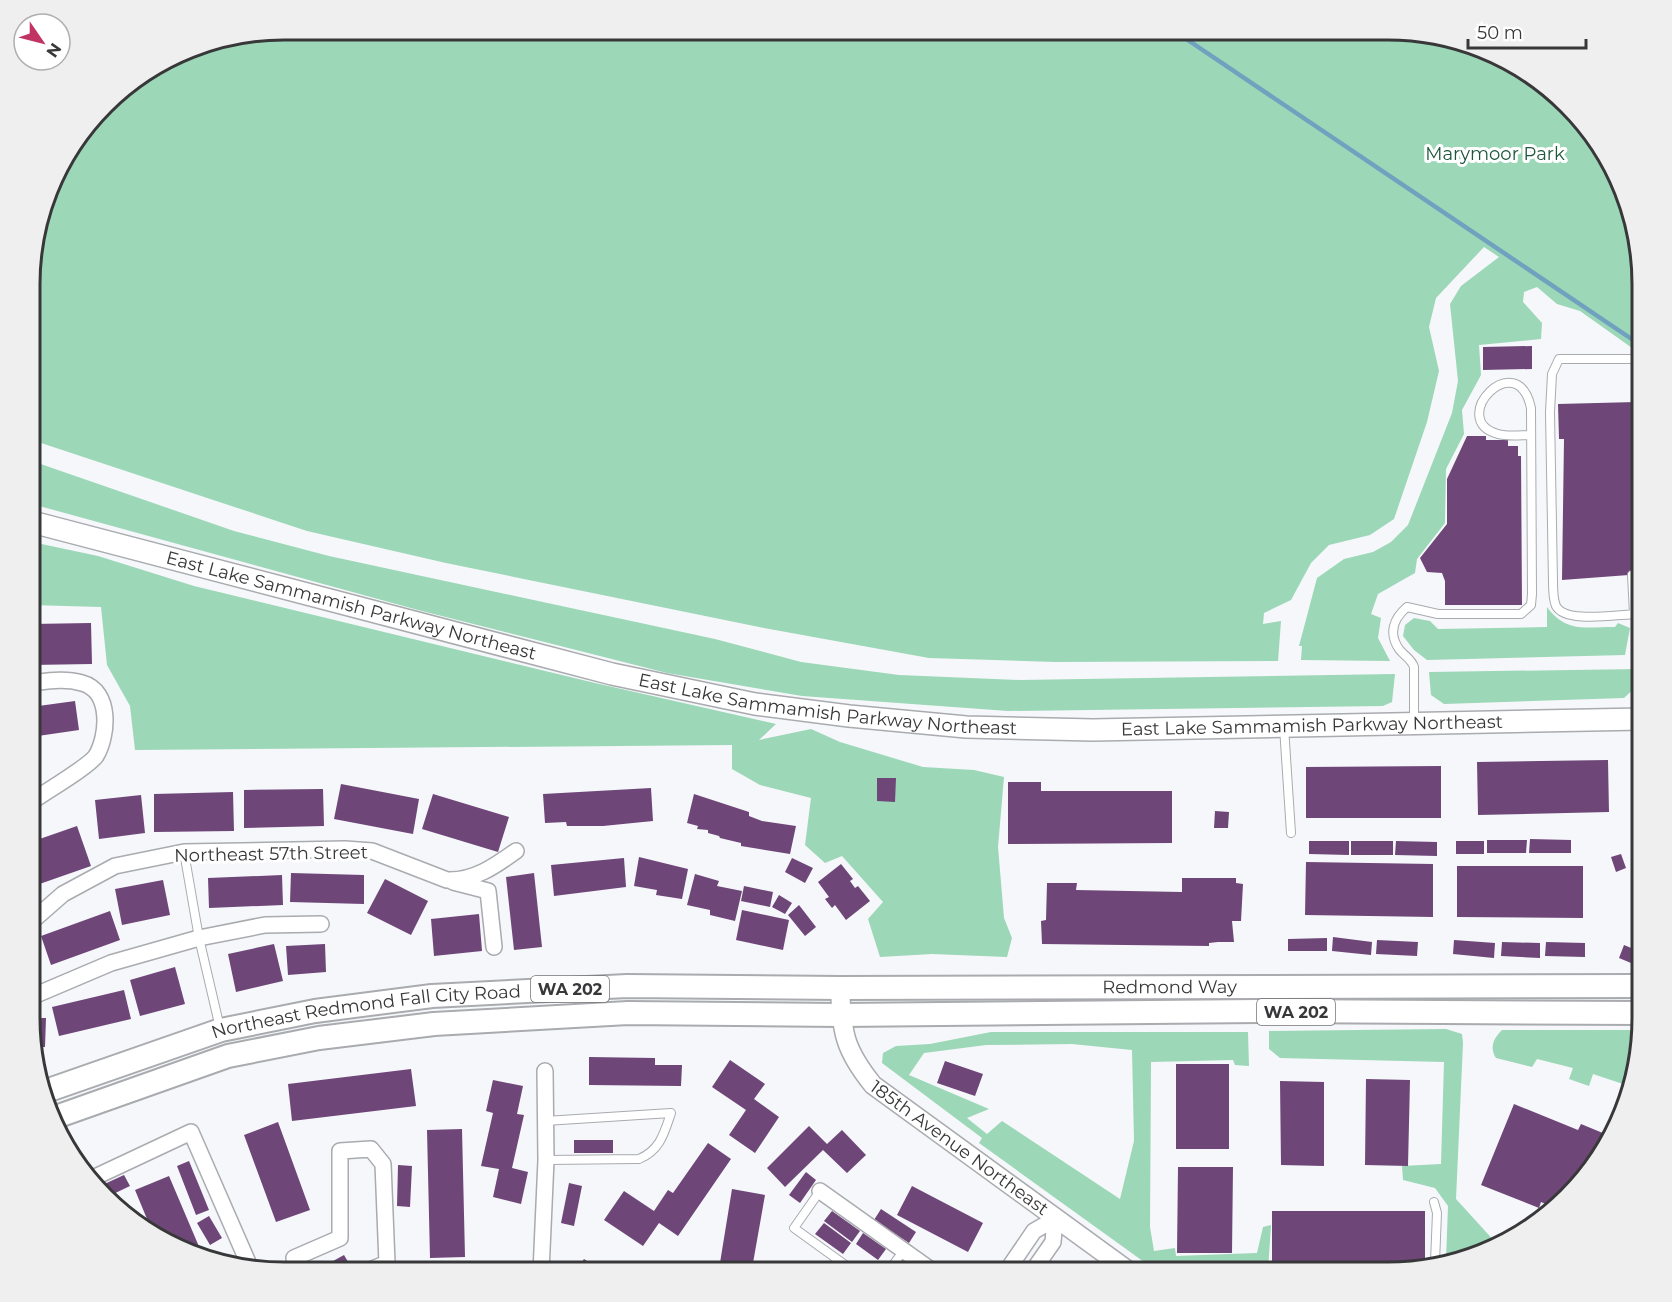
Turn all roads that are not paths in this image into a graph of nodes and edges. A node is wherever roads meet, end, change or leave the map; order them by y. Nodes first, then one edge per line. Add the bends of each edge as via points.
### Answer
1 (1632, 359) edge
2 (1531, 435) junction
3 (41, 524) edge
4 (1632, 614) edge
5 (41, 682) edge
6 (1632, 719) edge
7 (1414, 723) junction
8 (1284, 727) junction
9 (41, 795) edge
10 (1291, 833) dead end
11 (516, 851) dead end
12 (184, 852) junction
13 (447, 880) junction
14 (41, 913) edge
15 (321, 924) dead end
16 (199, 938) junction
17 (494, 947) dead end
18 (1632, 986) edge
19 (840, 988) junction
20 (41, 993) edge
21 (1632, 1013) edge
22 (841, 1015) junction
23 (221, 1030) junction
24 (545, 1071) dead end
25 (51, 1089) edge
26 (61, 1115) edge
27 (544, 1121) junction
28 (546, 1160) junction
29 (99, 1175) edge
30 (820, 1191) joint
31 (1434, 1202) dead end
32 (1055, 1219) junction
33 (904, 1250) junction
34 (1435, 1257) edge
35 (246, 1258) edge
36 (295, 1262) edge
37 (387, 1262) edge
38 (541, 1262) edge
39 (841, 1262) edge
40 (895, 1262) edge
41 (920, 1262) edge
42 (1013, 1262) edge
43 (1039, 1262) edge
44 (1116, 1262) edge

1 - 4 lane via 1559,359 1552,374 1550,412 1556,606 1564,614 1581,617
2 - 2 lane via 1531,408 1526,393 1511,384 1494,386 1487,392 1480,408 1490,430 1506,435
2 - 7 lane via 1531,605 1521,614 1438,614 1407,607 1399,614 1393,625 1394,638 1414,667
3 - 8 main road, East Lake Sammamish Parkway Northeast via 612,674 755,704 966,727
5 - 9 street via 84,683 97,692 106,716 104,738 94,758
6 - 7 main road, East Lake Sammamish Parkway Northeast
7 - 8 main road, East Lake Sammamish Parkway Northeast
8 - 10 lane
11 - 13 street via 492,868 460,880
12 - 13 street, Northeast 57th Street via 372,851
12 - 14 street, Northeast 57th Street via 115,866 63,894
12 - 16 lane
13 - 17 street, Northeast 57th Street via 488,891
15 - 16 street via 265,926
16 - 20 street via 111,963
16 - 23 lane
18 - 19 main road, Redmond Way / WA 202
19 - 22 street, 185th Avenue Northeast
19 - 23 main road, Northeast Redmond Fall City Road / WA 202 via 627,986 432,996 315,1011
21 - 22 main road, Redmond Way / WA 202
22 - 26 main road, Northeast Redmond Fall City Road / WA 202 via 628,1013 434,1024 342,1035 228,1056
22 - 32 street, 185th Avenue Northeast via 843,1034 855,1063 873,1085
23 - 25 main road, Northeast Redmond Fall City Road / WA 202
24 - 27 street
27 - 28 street
27 - 28 lane via 670,1113 661,1142 651,1154 639,1159
28 - 38 street
29 - 35 street via 191,1132
30 - 33 street
30 - 39 lane via 794,1228
31 - 34 lane
32 - 42 street via 1034,1231
32 - 43 street via 1053,1242
32 - 44 street, 185th Avenue Northeast
33 - 40 lane
33 - 41 street
36 - 37 street via 294,1258 340,1238 340,1151 371,1149 383,1164

